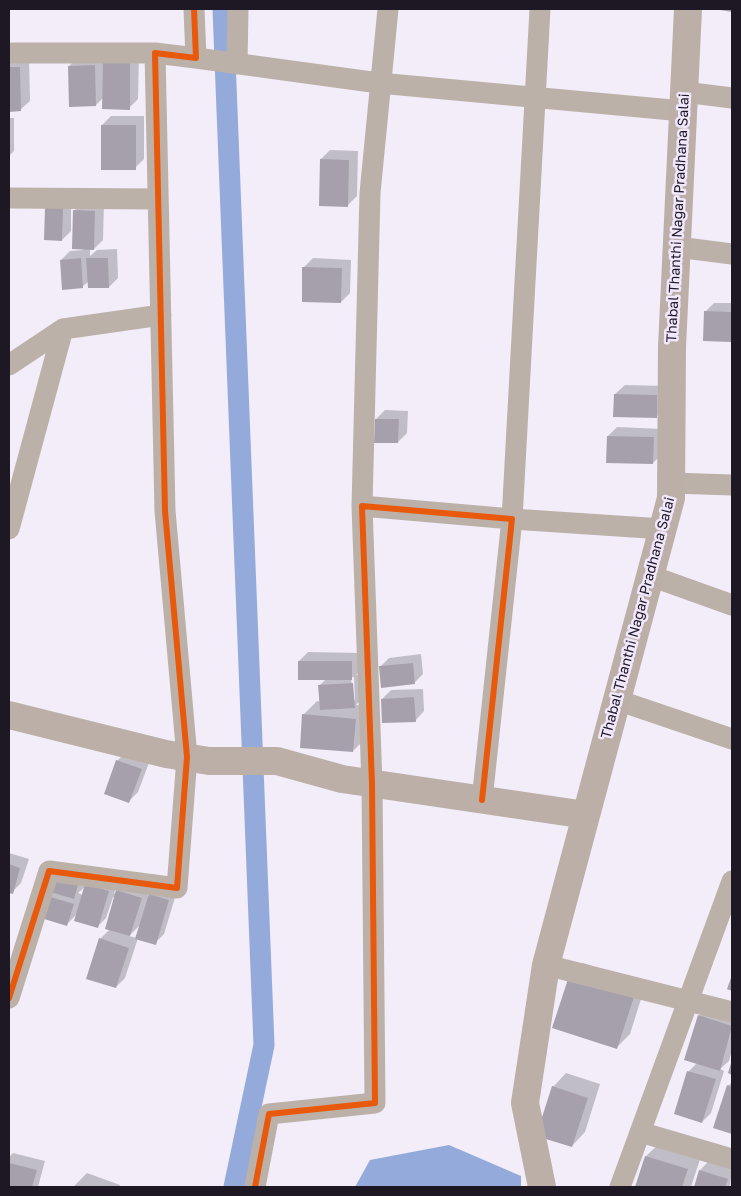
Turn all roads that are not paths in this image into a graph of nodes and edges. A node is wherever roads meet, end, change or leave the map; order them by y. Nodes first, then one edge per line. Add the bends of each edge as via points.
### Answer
1 (194, 9) edge
2 (238, 9) edge
3 (388, 9) edge
4 (540, 9) edge
5 (688, 9) edge
6 (9, 53) edge
7 (155, 53) junction
8 (219, 62) junction
9 (379, 83) junction
10 (534, 97) junction
11 (732, 98) edge
12 (684, 101) junction
13 (9, 198) edge
14 (158, 199) junction
15 (677, 247) junction
16 (732, 254) edge
17 (161, 315) junction
18 (63, 329) junction
19 (9, 365) edge
20 (672, 483) junction
21 (732, 485) edge
22 (362, 506) junction
23 (512, 519) junction
24 (9, 529) edge
25 (663, 529) junction
26 (651, 576) junction
27 (732, 605) edge
28 (617, 700) junction
29 (9, 715) edge
30 (732, 739) edge
31 (198, 759) junction
32 (372, 784) junction
33 (482, 800) junction
34 (586, 815) junction
35 (732, 881) edge
36 (546, 965) junction
37 (9, 998) edge
38 (689, 999) junction
39 (732, 1012) edge
40 (640, 1132) junction
41 (732, 1159) edge
42 (255, 1187) edge
43 (542, 1187) edge
44 (620, 1187) edge

1 - 8 street
2 - 8 street
3 - 9 street
4 - 10 street
5 - 12 main road, Thabal Thanthi Nagar Pradhana Salai
6 - 7 street
7 - 8 street
7 - 14 street
8 - 9 street
9 - 10 street
9 - 22 street via 370,194
10 - 12 street
10 - 23 street
11 - 12 street
12 - 15 main road, Thabal Thanthi Nagar Pradhana Salai
13 - 14 street
14 - 17 street
15 - 16 street
15 - 20 main road, Thabal Thanthi Nagar Pradhana Salai via 672,347
17 - 18 street
17 - 31 street via 165,511
18 - 19 street
18 - 24 street
20 - 21 street
20 - 25 main road, Thabal Thanthi Nagar Pradhana Salai
22 - 23 street
22 - 32 street
23 - 25 street
23 - 33 street
25 - 26 main road, Thabal Thanthi Nagar Pradhana Salai
26 - 27 street
26 - 28 main road, Thabal Thanthi Nagar Pradhana Salai
28 - 30 street
28 - 34 main road, Thabal Thanthi Nagar Pradhana Salai
29 - 31 main road
31 - 32 main road via 277,761
31 - 37 street via 177,888 49,872
32 - 33 main road
32 - 42 street via 375,1104 269,1114
33 - 34 main road
34 - 36 main road, Thabal Thanthi Nagar Pradhana Salai
35 - 38 street
36 - 38 street
36 - 43 main road, Thabal Thanthi Nagar Pradhana Salai via 526,1104
38 - 39 street
38 - 40 street
40 - 41 street
40 - 44 street

